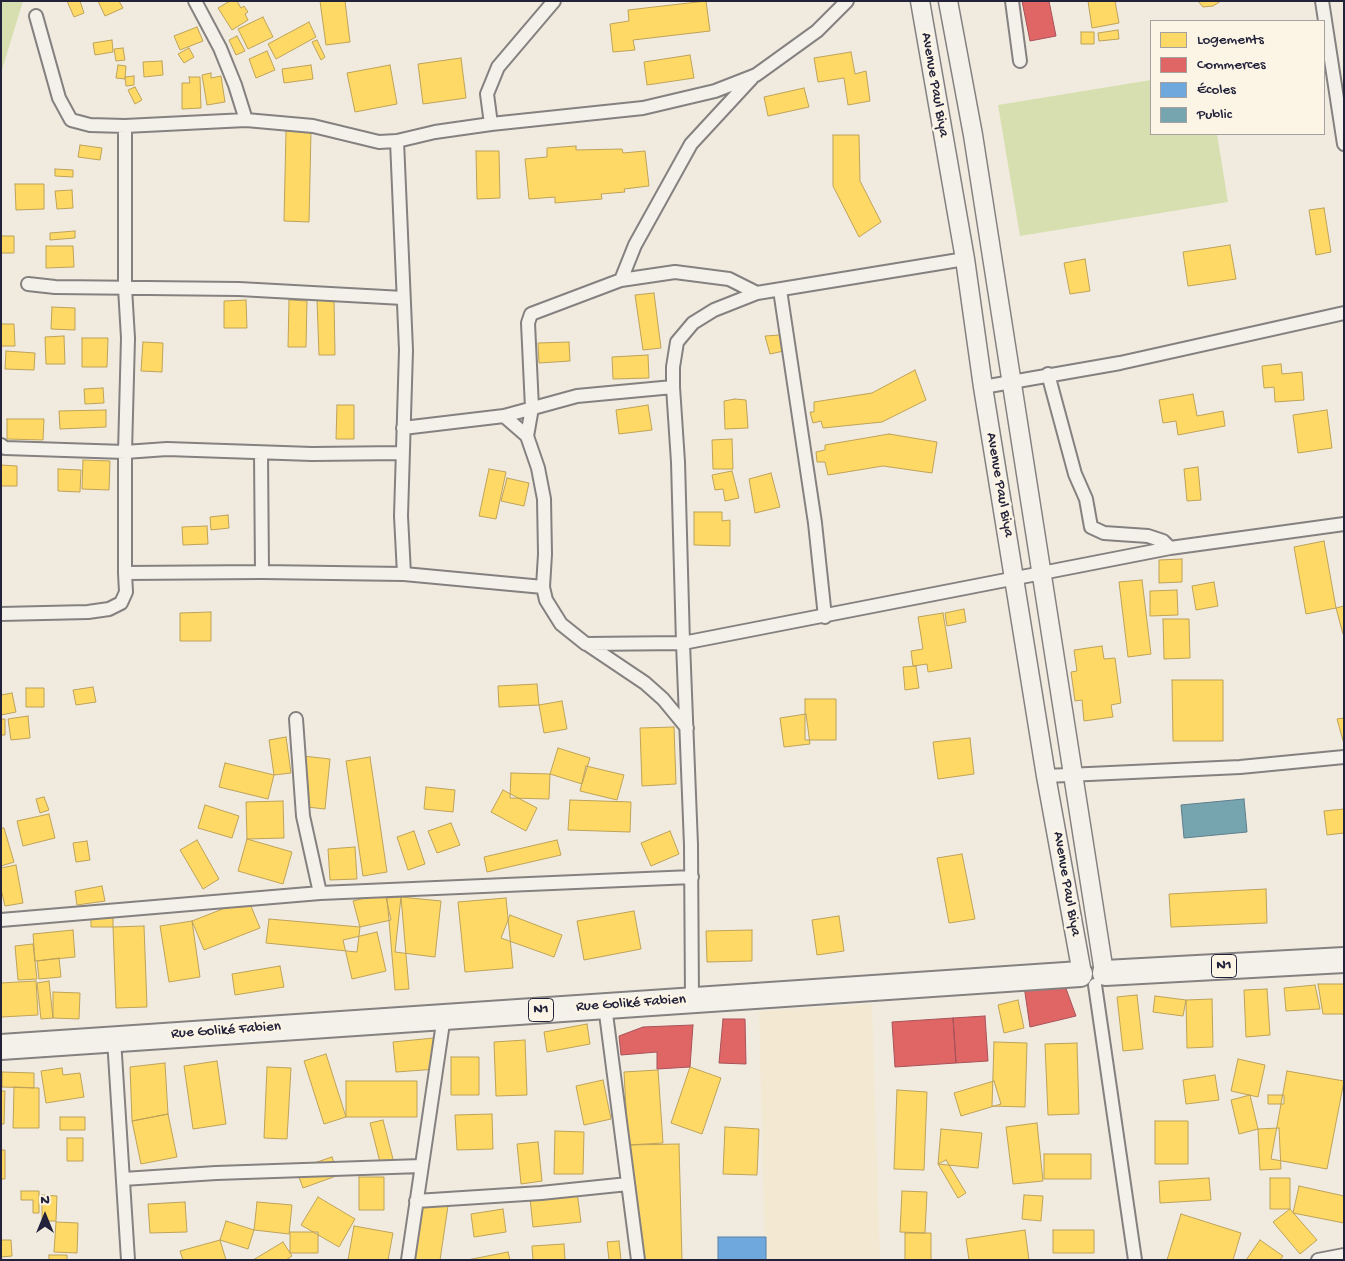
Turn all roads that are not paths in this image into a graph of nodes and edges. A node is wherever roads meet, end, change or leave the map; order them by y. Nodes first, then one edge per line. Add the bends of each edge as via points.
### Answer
1 (195, 1) edge
2 (847, 1) edge
3 (920, 1) edge
4 (948, 1) edge
5 (1012, 1) edge
6 (1322, 1) edge
7 (554, 2) edge
8 (36, 16) dead end
9 (1325, 20) edge
10 (1325, 20) edge
11 (1020, 61) dead end
12 (756, 75) junction
13 (246, 120) junction
14 (490, 124) junction
15 (125, 126) junction
16 (397, 141) junction
17 (1344, 144) edge
18 (965, 259) junction
19 (621, 280) junction
20 (28, 284) dead end
21 (125, 288) junction
22 (780, 290) junction
23 (757, 293) junction
24 (403, 298) junction
25 (1344, 313) edge
26 (1048, 374) junction
27 (1012, 382) junction
28 (673, 387) junction
29 (983, 387) junction
30 (532, 408) junction
31 (504, 416) junction
32 (403, 428) junction
33 (527, 436) junction
34 (1, 445) edge
35 (125, 452) junction
36 (261, 452) junction
37 (402, 453) junction
38 (1344, 524) edge
39 (1170, 548) junction
40 (262, 572) junction
41 (1042, 572) junction
42 (125, 573) junction
43 (404, 574) junction
44 (1014, 578) junction
45 (543, 587) junction
46 (1, 614) edge
47 (825, 617) junction
48 (683, 643) junction
49 (586, 644) junction
50 (296, 719) dead end
51 (687, 728) junction
52 (1344, 757) edge
53 (1072, 774) junction
54 (1046, 776) junction
55 (692, 877) junction
56 (320, 893) junction
57 (1, 920) edge
58 (1344, 960) edge
59 (1093, 973) junction
60 (692, 1000) junction
61 (605, 1006) junction
62 (444, 1016) junction
63 (114, 1039) junction
64 (1, 1047) edge
65 (421, 1166) junction
66 (123, 1180) junction
67 (628, 1184) junction
68 (416, 1201) junction
69 (1344, 1255) edge
70 (128, 1260) edge
71 (408, 1260) edge
72 (638, 1260) edge
73 (1135, 1260) edge
74 (1318, 1260) edge

1 - 13 street via 228,66
2 - 12 street via 817,31
3 - 18 street, Avenue Paul Biya
4 - 27 street
5 - 11 street
6 - 9 street
7 - 14 street via 498,67 487,94
8 - 15 street via 59,98 71,120 90,125
10 - 17 street
12 - 14 street via 715,91 643,108
12 - 19 street via 691,144 635,245
13 - 15 street
13 - 16 street via 313,126 379,142
14 - 16 street
15 - 21 street
16 - 24 street
18 - 22 street
18 - 29 street, Avenue Paul Biya
19 - 23 street via 675,272 729,279
19 - 30 street via 531,314 528,323
20 - 21 street
21 - 24 street via 239,289
21 - 35 street via 128,338
22 - 23 street
22 - 47 street via 814,514
23 - 28 street via 714,310 693,323 677,342 672,367
24 - 32 street via 406,350
25 - 26 street via 1120,362
26 - 27 street
26 - 39 street via 1075,474 1086,499 1091,527 1104,532 1148,536 1163,541
27 - 29 street
27 - 41 street
28 - 30 street via 576,396
28 - 48 street
29 - 44 street, Avenue Paul Biya
30 - 31 street
30 - 33 street
31 - 32 street
31 - 33 street
32 - 37 street
33 - 45 street via 544,499
34 - 35 street via 4,448
35 - 36 street via 167,449
35 - 42 street
36 - 37 street
36 - 40 street
37 - 43 street
38 - 39 street
39 - 41 street
40 - 42 street
40 - 43 street
41 - 44 street
41 - 53 street
42 - 46 street via 126,592 121,603 109,609
43 - 45 street
44 - 47 street
44 - 54 street, Avenue Paul Biya
45 - 49 street via 546,600 561,624
47 - 48 street
48 - 49 street
48 - 51 street
49 - 51 street via 645,683
50 - 56 street via 303,816
51 - 55 street
52 - 53 street via 1240,767
53 - 54 street
53 - 59 street
54 - 59 street, Avenue Paul Biya
55 - 56 street
55 - 60 street
56 - 57 street
58 - 59 highway, N1
59 - 60 highway, Rue Goliké Fabien / N1
59 - 73 street
60 - 61 highway, Rue Goliké Fabien / N1
61 - 62 highway, Rue Goliké Fabien / N1
61 - 67 street
62 - 63 highway, Rue Goliké Fabien / N1
62 - 65 street
63 - 64 highway, Rue Goliké Fabien / N1
63 - 66 street
65 - 66 street via 216,1173
65 - 68 street
66 - 70 street
67 - 68 street
67 - 72 street
68 - 71 street
69 - 74 street

